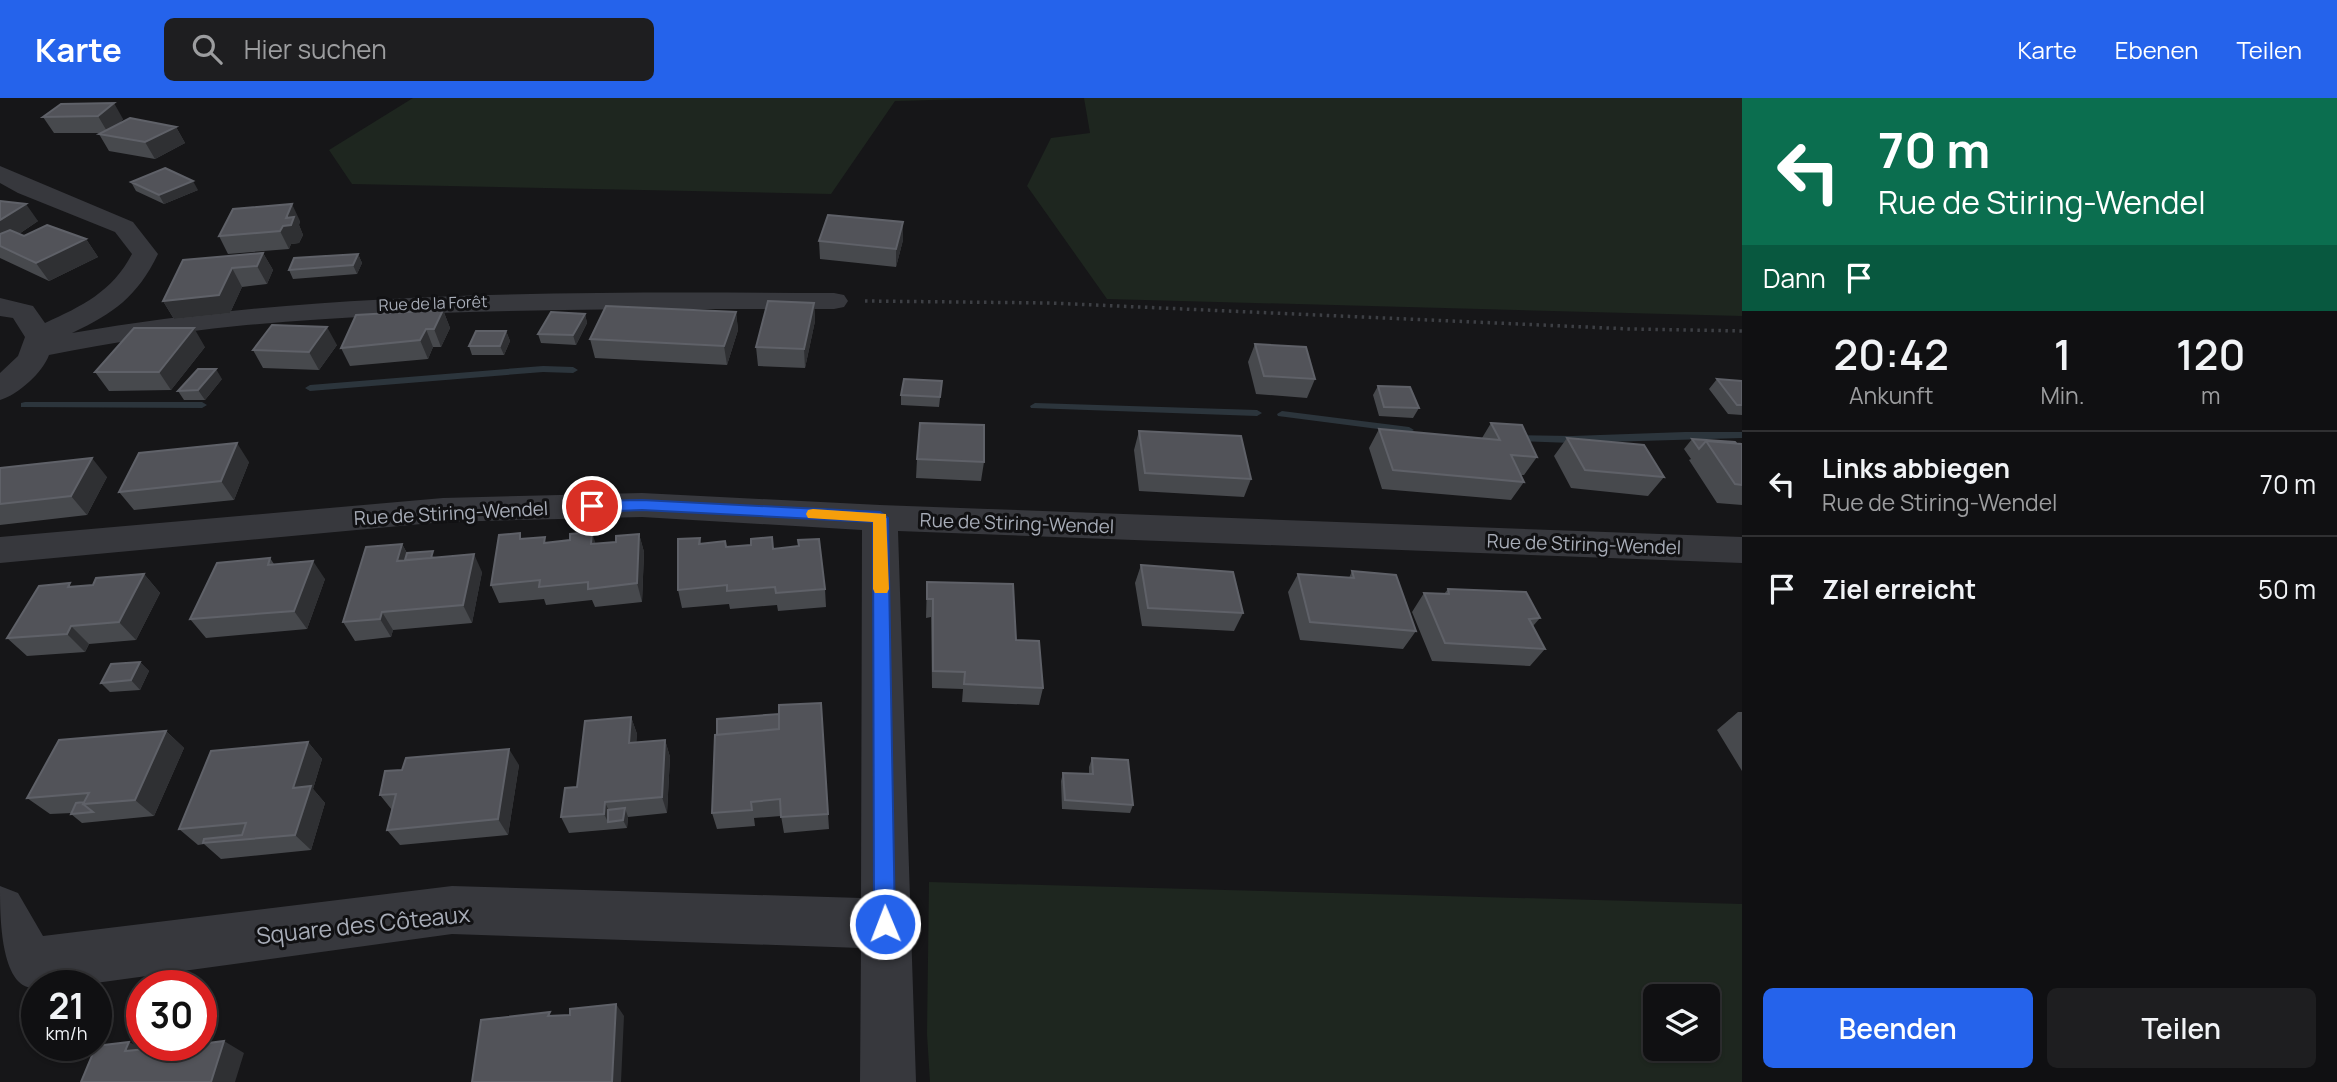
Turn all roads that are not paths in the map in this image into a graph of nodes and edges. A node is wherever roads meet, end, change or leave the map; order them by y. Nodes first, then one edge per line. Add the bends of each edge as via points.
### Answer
1 (0, 173) edge
2 (834, 301) road end
3 (0, 307) edge
4 (38, 342) junction
5 (0, 390) edge
6 (880, 518) junction
7 (0, 550) edge
8 (1742, 550) edge
9 (0, 910) edge
10 (885, 924) junction
11 (888, 1082) edge

1 - 4 street via 124,227 145,254 132,279 95,312
2 - 4 street, Rue de la Forêt via 467,301 355,306
3 - 4 street via 23,312
4 - 5 street via 32,360
6 - 7 street, Rue de Stiring-Wendel via 642,505 443,510
6 - 8 street, Rue de Stiring-Wendel
6 - 10 street
9 - 10 street, Square des Côteaux via 30,963 452,910
10 - 11 street

